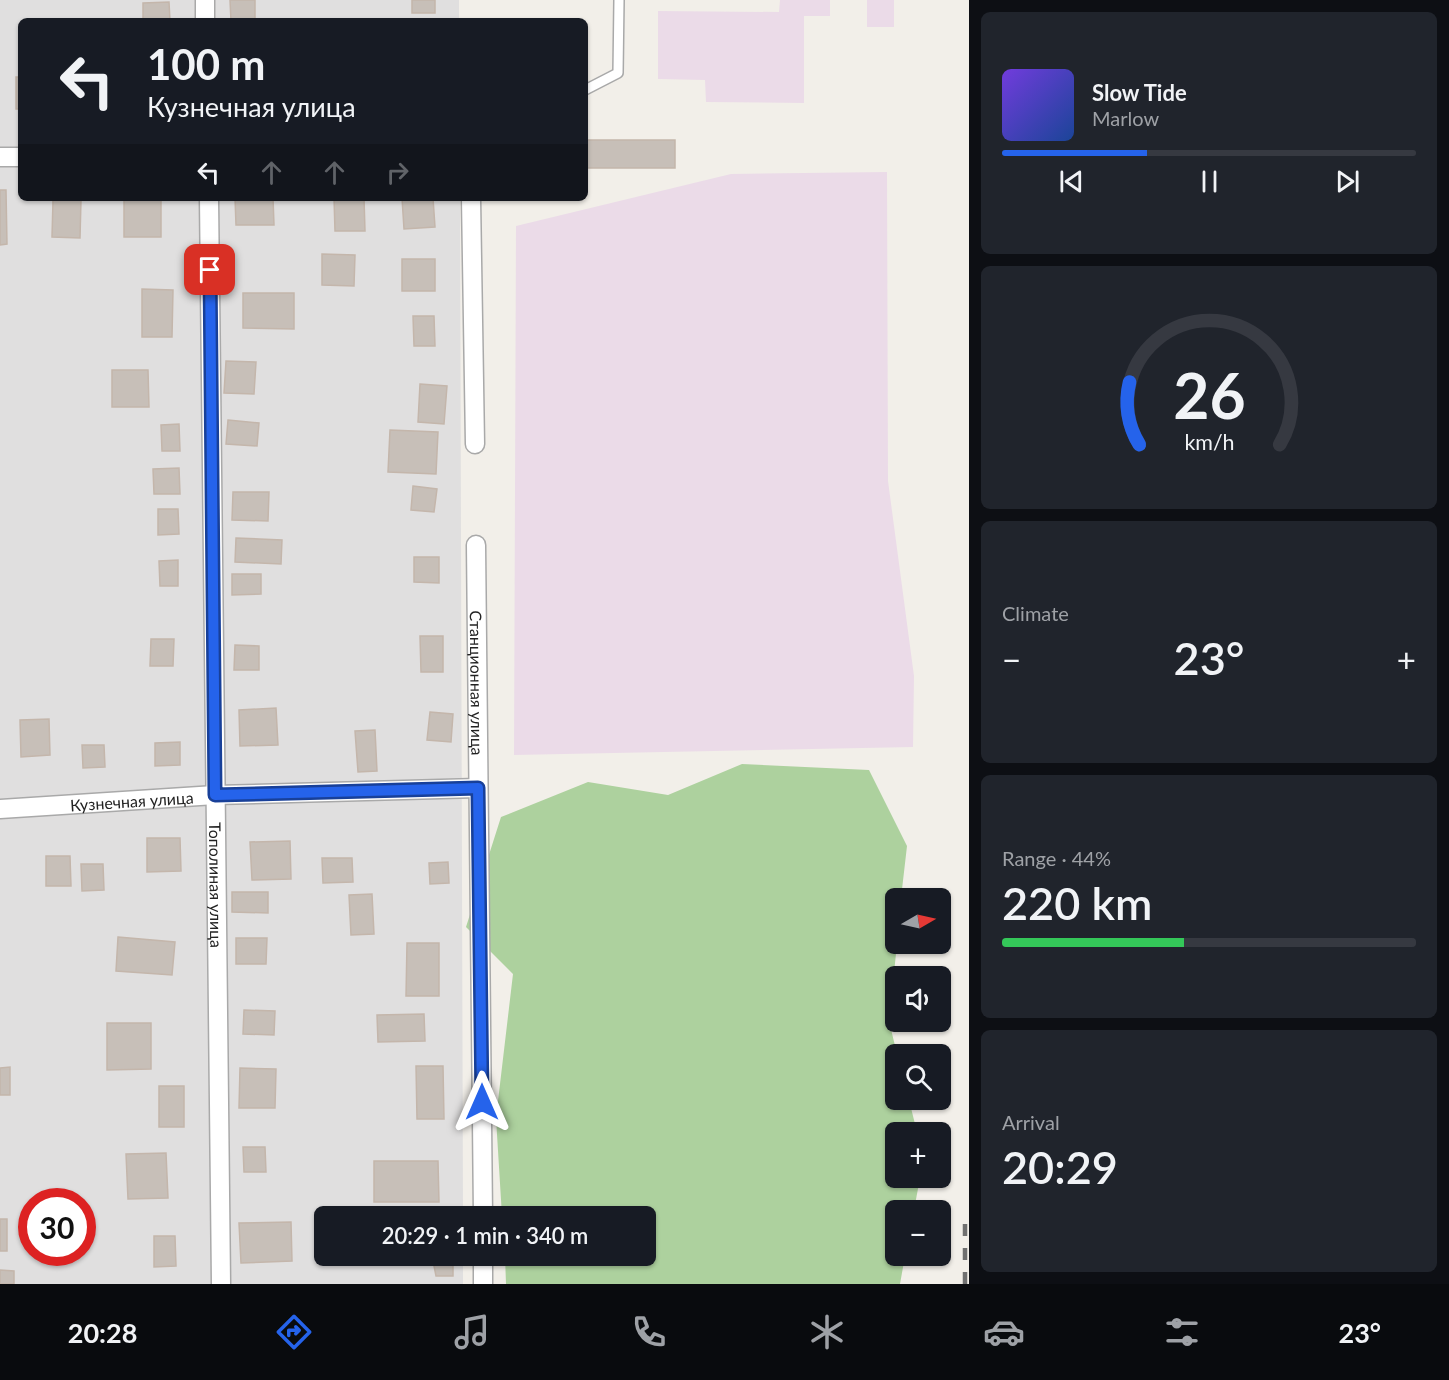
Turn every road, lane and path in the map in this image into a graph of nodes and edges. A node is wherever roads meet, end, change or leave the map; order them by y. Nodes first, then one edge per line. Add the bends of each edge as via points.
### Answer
1 (205, 0) edge
2 (619, 0) edge
3 (205, 18) edge
4 (588, 88) edge
5 (0, 157) edge
6 (18, 157) edge
7 (209, 201) edge
8 (471, 201) edge
9 (475, 444) dead end
10 (476, 545) dead end
11 (478, 788) junction
12 (215, 795) junction
13 (0, 809) edge
14 (483, 1206) edge
15 (483, 1266) edge
16 (221, 1284) edge
17 (483, 1284) edge

1 - 3 street
2 - 4 lane via 618,73
5 - 6 street
7 - 12 street, Тополиная улица
8 - 9 street
10 - 11 street, Станционная улица
11 - 12 street, Кузнечная улица
11 - 14 street, Станционная улица
12 - 13 street, Кузнечная улица
12 - 16 street, Тополиная улица
15 - 17 street

